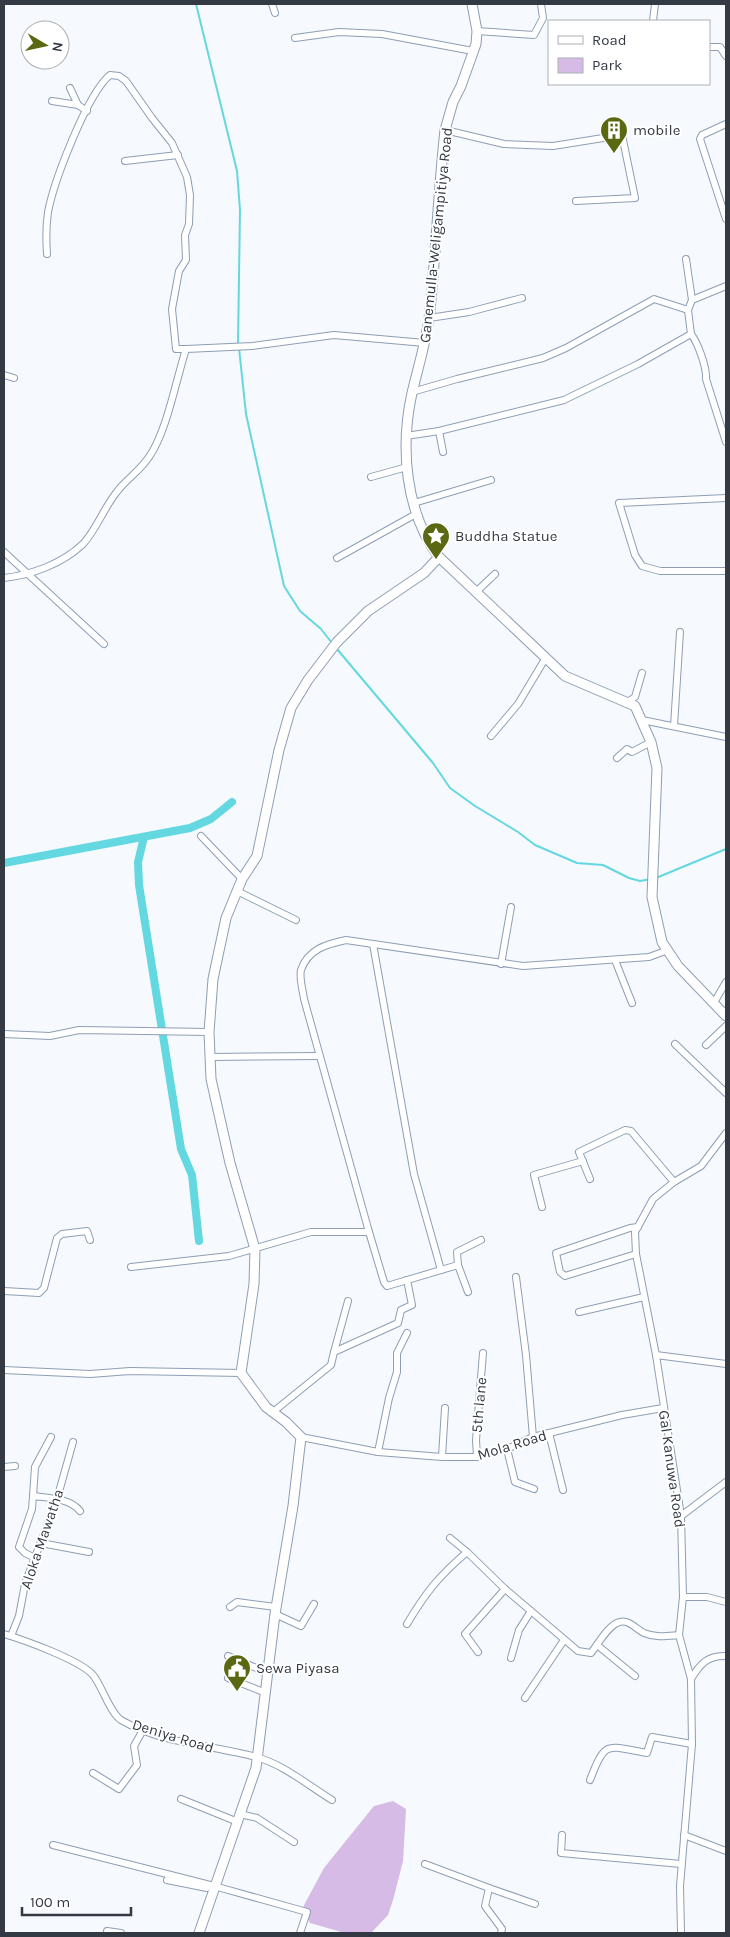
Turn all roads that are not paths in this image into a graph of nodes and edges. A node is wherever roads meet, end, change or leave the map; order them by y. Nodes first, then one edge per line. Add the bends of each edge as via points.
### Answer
1 (272, 4) edge
2 (472, 4) edge
3 (541, 4) edge
4 (655, 4) edge
5 (275, 13) dead end
6 (653, 20) edge
7 (477, 31) junction
8 (295, 38) dead end
9 (710, 47) edge
10 (473, 51) junction
11 (726, 56) edge
12 (70, 88) dead end
13 (52, 101) dead end
14 (78, 105) junction
15 (87, 111) junction
16 (726, 124) edge
17 (445, 130) junction
18 (178, 155) junction
19 (125, 161) dead end
20 (576, 201) dead end
21 (726, 219) edge
22 (47, 254) dead end
23 (686, 260) dead end
24 (726, 286) edge
25 (522, 298) dead end
26 (692, 300) junction
27 (688, 310) junction
28 (429, 318) junction
29 (691, 334) junction
30 (425, 343) junction
31 (186, 349) junction
32 (4, 374) edge
33 (14, 378) dead end
34 (412, 392) junction
35 (439, 431) junction
36 (406, 436) junction
37 (726, 442) edge
38 (442, 452) dead end
39 (407, 467) junction
40 (371, 477) dead end
41 (491, 480) dead end
42 (726, 498) edge
43 (414, 503) junction
44 (416, 514) junction
45 (4, 552) edge
46 (439, 557) junction
47 (337, 558) dead end
48 (726, 571) edge
49 (26, 574) junction
50 (495, 574) dead end
51 (4, 578) edge
52 (476, 592) junction
53 (680, 632) dead end
54 (104, 644) dead end
55 (545, 659) junction
56 (642, 673) dead end
57 (629, 701) junction
58 (642, 720) junction
59 (674, 726) junction
60 (491, 736) dead end
61 (726, 737) edge
62 (651, 742) junction
63 (617, 758) dead end
64 (201, 836) dead end
65 (242, 879) junction
66 (237, 891) junction
67 (511, 907) dead end
68 (296, 920) dead end
69 (373, 944) junction
70 (668, 950) junction
71 (615, 960) junction
72 (501, 964) junction
73 (726, 982) edge
74 (715, 1001) junction
75 (632, 1003) dead end
76 (726, 1016) edge
77 (726, 1026) edge
78 (209, 1032) junction
79 (4, 1034) edge
80 (675, 1044) dead end
81 (706, 1045) dead end
82 (319, 1056) junction
83 (210, 1057) junction
84 (726, 1093) edge
85 (726, 1133) edge
86 (583, 1161) junction
87 (590, 1179) dead end
88 (674, 1182) junction
89 (542, 1208) dead end
90 (638, 1227) junction
91 (369, 1232) junction
92 (90, 1240) dead end
93 (481, 1240) dead end
94 (255, 1248) junction
95 (636, 1254) junction
96 (458, 1265) junction
97 (131, 1267) dead end
98 (441, 1270) junction
99 (516, 1277) dead end
100 (407, 1280) junction
101 (4, 1291) edge
102 (468, 1292) dead end
103 (644, 1297) junction
104 (348, 1301) dead end
105 (579, 1312) dead end
106 (407, 1333) dead end
107 (334, 1352) junction
108 (483, 1353) dead end
109 (656, 1355) junction
110 (726, 1364) edge
111 (4, 1370) edge
112 (241, 1373) junction
113 (445, 1408) dead end
114 (663, 1408) junction
115 (274, 1412) junction
116 (549, 1433) junction
117 (51, 1437) dead end
118 (301, 1437) junction
119 (533, 1437) junction
120 (73, 1442) dead end
121 (507, 1449) junction
122 (378, 1452) junction
123 (442, 1457) junction
124 (477, 1457) junction
125 (15, 1466) dead end
126 (4, 1467) edge
127 (726, 1482) edge
128 (534, 1489) dead end
129 (563, 1490) dead end
130 (34, 1496) junction
131 (57, 1499) junction
132 (80, 1511) dead end
133 (681, 1516) junction
134 (450, 1538) dead end
135 (41, 1543) junction
136 (89, 1552) dead end
137 (467, 1552) junction
138 (34, 1558) junction
139 (505, 1589) junction
140 (683, 1597) junction
141 (726, 1602) edge
142 (314, 1604) dead end
143 (230, 1607) dead end
144 (276, 1610) junction
145 (531, 1611) junction
146 (407, 1624) dead end
147 (4, 1634) edge
148 (679, 1635) junction
149 (11, 1636) junction
150 (564, 1640) junction
151 (597, 1646) junction
152 (478, 1652) dead end
153 (228, 1656) dead end
154 (726, 1656) edge
155 (511, 1658) dead end
156 (268, 1673) junction
157 (635, 1676) dead end
158 (228, 1678) dead end
159 (691, 1679) junction
160 (266, 1693) junction
161 (525, 1698) dead end
162 (143, 1730) junction
163 (692, 1744) junction
164 (257, 1757) junction
165 (93, 1773) dead end
166 (590, 1780) dead end
167 (181, 1799) dead end
168 (332, 1800) dead end
169 (239, 1818) junction
170 (562, 1835) dead end
171 (684, 1835) junction
172 (294, 1842) dead end
173 (53, 1844) dead end
174 (726, 1850) edge
175 (425, 1864) dead end
176 (681, 1864) junction
177 (167, 1880) dead end
178 (214, 1887) junction
179 (489, 1888) junction
180 (535, 1904) dead end
181 (107, 1930) dead end
182 (121, 1933) edge
183 (199, 1933) edge
184 (300, 1933) edge
185 (501, 1933) edge
186 (681, 1933) edge

1 - 5 street
2 - 7 street, Ganemulla-Weligampitiya Road
3 - 7 street via 543,18 534,35
4 - 6 street
7 - 10 street, Ganemulla-Weligampitiya Road
8 - 10 street via 339,32 382,34
9 - 11 street via 720,47
10 - 17 street, Ganemulla-Weligampitiya Road
12 - 14 street
13 - 14 street
14 - 15 street
15 - 18 street via 105,79 110,75 119,76 126,81
15 - 22 street via 64,160 48,211
16 - 21 street via 700,139
17 - 20 street via 504,144 553,146 622,135 635,198
17 - 28 street, Ganemulla-Weligampitiya Road
18 - 19 street
18 - 31 street via 190,195 185,235 186,260 180,271 172,309 176,349
23 - 26 street
24 - 26 street
25 - 28 street via 469,312
26 - 27 street
27 - 29 street
27 - 34 street via 654,299 543,358
28 - 30 street, Ganemulla-Weligampitiya Road
29 - 35 street via 564,400
29 - 37 street via 698,343
30 - 31 street via 334,334 252,346
30 - 34 street, Ganemulla-Weligampitiya Road
31 - 49 street via 151,455 117,491 83,544 52,566
32 - 33 street
34 - 36 street, Ganemulla-Weligampitiya Road
35 - 36 street
35 - 38 street
36 - 39 street, Ganemulla-Weligampitiya Road
39 - 40 street
39 - 43 street, Ganemulla-Weligampitiya Road
41 - 43 street
42 - 48 street via 619,502 635,555 642,566 660,571
43 - 44 street, Ganemulla-Weligampitiya Road
44 - 46 street, Ganemulla-Weligampitiya Road via 424,535
44 - 47 street
45 - 49 street
46 - 52 street, Ganemulla-Weligampitiya Road
46 - 65 street via 424,573 368,611 337,642 291,708 257,856
49 - 51 street
49 - 54 street
50 - 52 street
52 - 55 street, Ganemulla-Weligampitiya Road
53 - 59 street
55 - 57 street, Ganemulla-Weligampitiya Road via 565,676
55 - 60 street via 518,704
56 - 57 street via 635,697
57 - 58 street
58 - 59 street
58 - 62 street
59 - 61 street
62 - 63 street via 632,752 627,749
62 - 70 street via 657,768 652,897 662,942
64 - 65 street
65 - 66 street
66 - 68 street
66 - 78 street via 226,918 213,979
67 - 72 street
69 - 72 street
69 - 82 street via 346,940 328,944 314,950 301,971 304,999
69 - 98 street via 414,1174
70 - 71 street via 649,957
70 - 74 street via 678,966
71 - 72 street via 524,966
71 - 75 street
73 - 74 street
74 - 76 street
77 - 81 street
78 - 79 street via 79,1030 50,1036
78 - 83 street
80 - 84 street
82 - 83 street
82 - 91 street
83 - 94 street via 211,1079 227,1147
85 - 88 street, Gal Kanuwa Road via 701,1166
86 - 87 street
86 - 88 street via 579,1152 625,1130 631,1131
86 - 89 street via 534,1175
88 - 90 street, Gal Kanuwa Road via 653,1199
90 - 95 street, Gal Kanuwa Road via 635,1232
90 - 95 street via 556,1253 564,1276
91 - 94 street via 311,1232
91 - 100 street via 387,1286
92 - 101 street via 87,1231 62,1234 58,1238 44,1288 39,1292
93 - 96 street via 457,1252
94 - 97 street via 229,1256
94 - 112 street via 254,1284
95 - 103 street, Gal Kanuwa Road
96 - 98 street
96 - 102 street
98 - 100 street
99 - 119 street
100 - 107 street via 412,1305 400,1310 398,1323
103 - 105 street
103 - 109 street, Gal Kanuwa Road
104 - 107 street
106 - 122 street via 396,1353 397,1372
107 - 115 street via 331,1365
108 - 124 street, 5th lane
109 - 110 street
109 - 114 street, Gal Kanuwa Road
111 - 112 street via 90,1374 130,1371
112 - 115 street via 252,1391
113 - 123 street
114 - 116 street, Mola Road
114 - 133 street, Gal Kanuwa Road
115 - 118 street
116 - 119 street, Mola Road
116 - 129 street
117 - 130 street via 36,1467
118 - 122 street, Mola Road
118 - 144 street
119 - 121 street, Mola Road
120 - 131 street, Aloka Mawatha
121 - 124 street, Mola Road
121 - 128 street via 515,1482
122 - 123 street, Mola Road
123 - 124 street, Mola Road
125 - 126 street
127 - 133 street
130 - 131 street
130 - 138 street via 19,1547
131 - 132 street via 76,1505
131 - 135 street, Aloka Mawatha
133 - 140 street, Gal Kanuwa Road
134 - 137 street
135 - 136 street
135 - 138 street, Aloka Mawatha
137 - 139 street
137 - 146 street via 440,1575
138 - 149 street, Aloka Mawatha
139 - 145 street
139 - 152 street via 465,1634
140 - 141 street via 707,1597
140 - 148 street, Gal Kanuwa Road
142 - 144 street via 302,1626
143 - 144 street via 237,1602
144 - 156 street
145 - 150 street
145 - 155 street via 519,1630
147 - 149 street, Deniya Road
148 - 151 street via 652,1635 621,1621 614,1624
148 - 159 street, Gal Kanuwa Road
149 - 162 street, Deniya Road via 70,1660 92,1674 119,1719
150 - 151 street via 586,1654
150 - 161 street
151 - 157 street
153 - 156 street
154 - 159 street via 716,1655 700,1664
156 - 160 street
158 - 160 street
159 - 163 street, Gal Kanuwa Road
160 - 164 street
162 - 164 street, Deniya Road via 196,1746
162 - 165 street via 134,1746 137,1765 119,1788
163 - 166 street via 652,1737 647,1753 606,1748 600,1754
163 - 171 street, Gal Kanuwa Road
164 - 168 street, Deniya Road
164 - 169 street
167 - 169 street
169 - 172 street via 257,1818
169 - 178 street
170 - 176 street via 561,1853
171 - 174 street
171 - 176 street, Gal Kanuwa Road
173 - 178 street
175 - 179 street
176 - 186 street, Gal Kanuwa Road
177 - 178 street
178 - 183 street
178 - 184 street via 307,1912
179 - 180 street
179 - 185 street via 485,1906 502,1929
181 - 182 street

